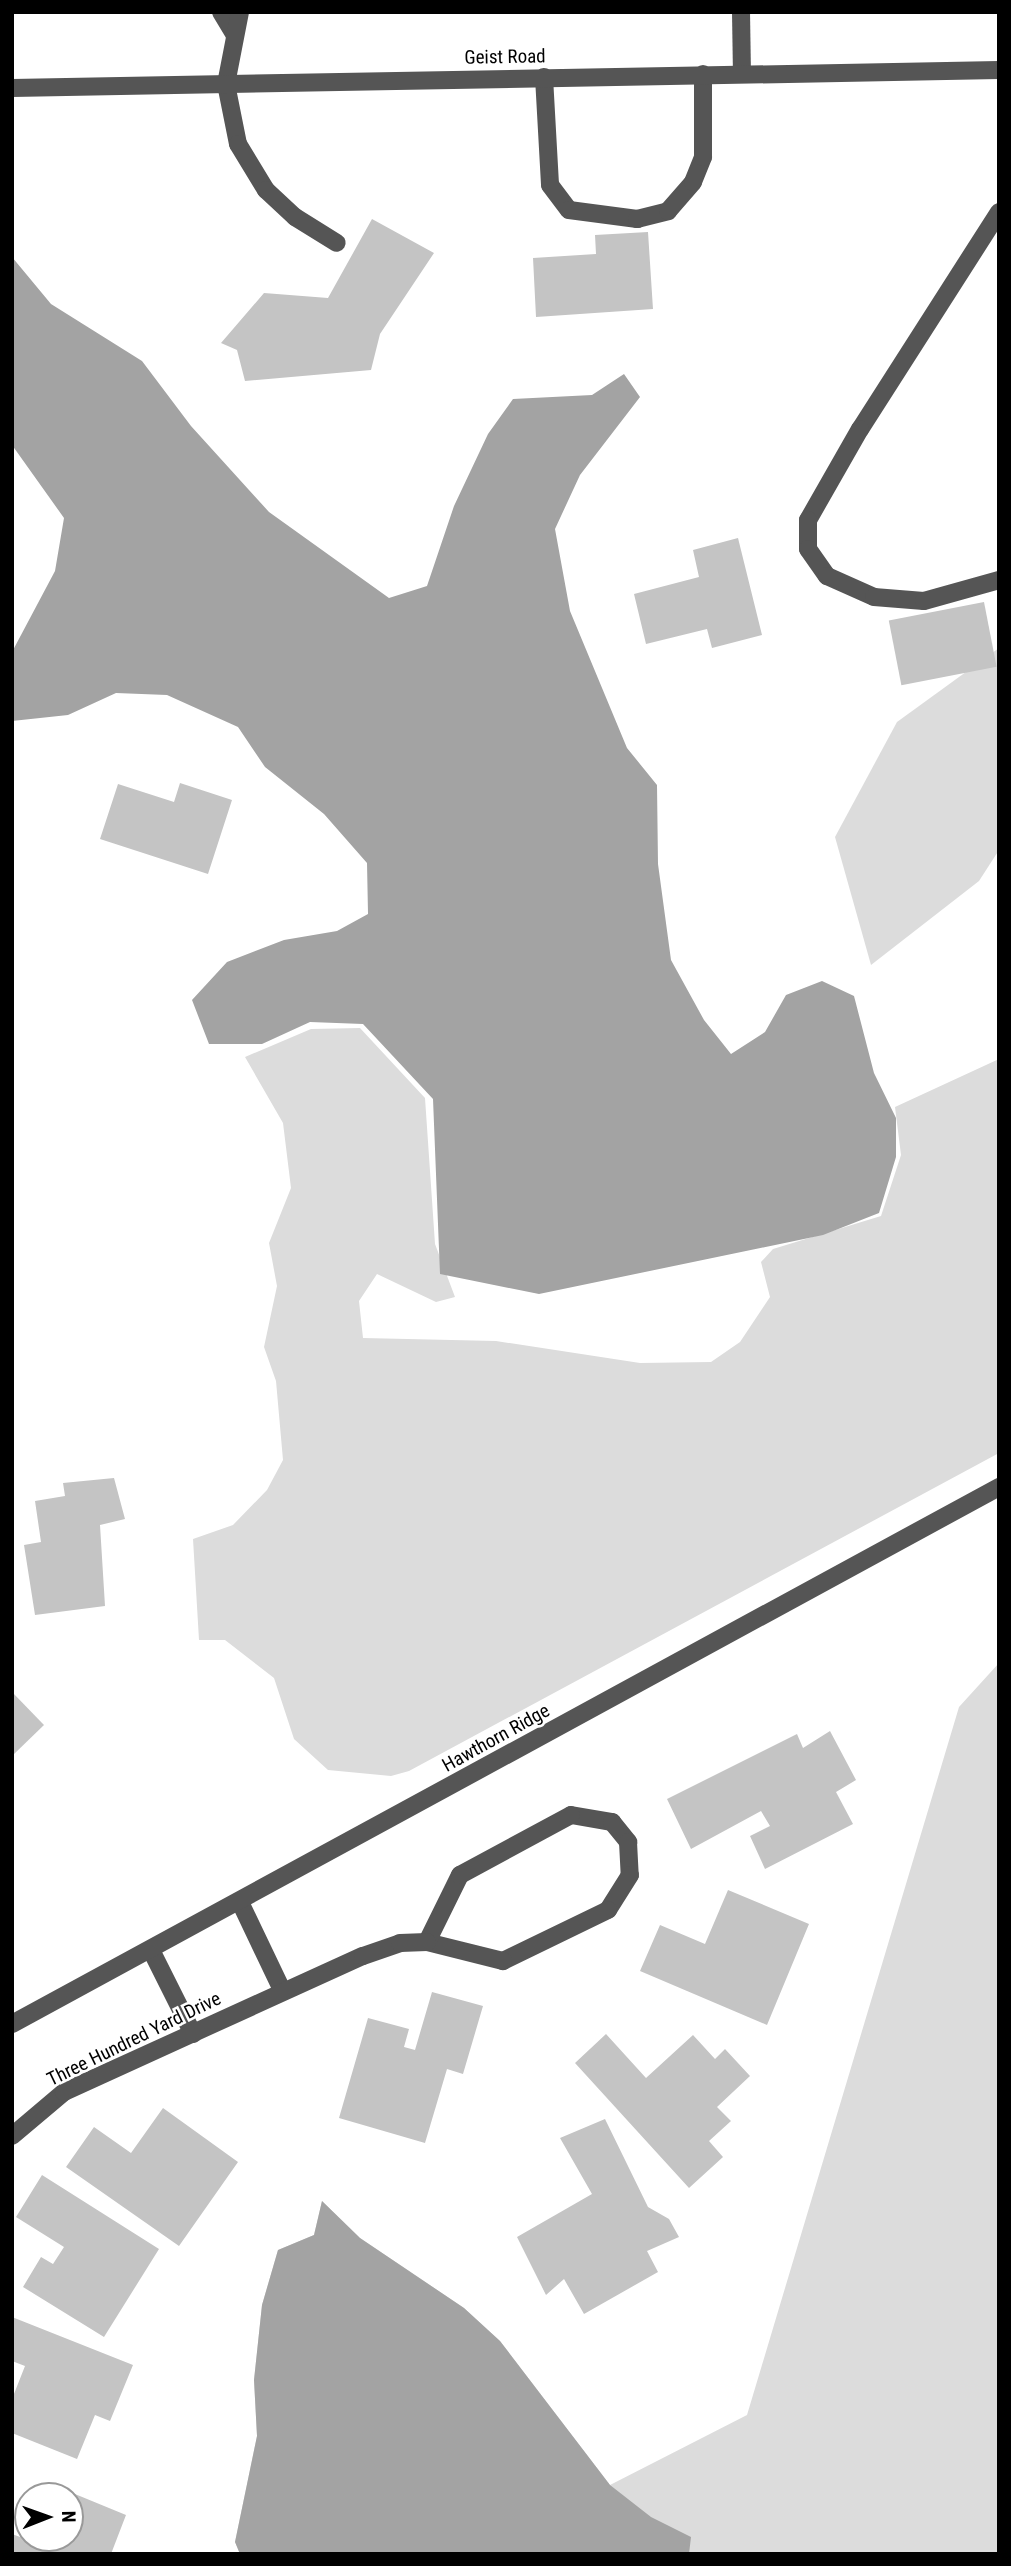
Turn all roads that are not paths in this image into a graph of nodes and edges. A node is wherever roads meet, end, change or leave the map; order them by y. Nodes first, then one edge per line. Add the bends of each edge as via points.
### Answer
1 (220, 12) edge
2 (240, 12) edge
3 (741, 12) edge
4 (234, 34) junction
5 (999, 70) edge
6 (742, 73) junction
7 (703, 74) junction
8 (544, 77) junction
9 (226, 84) junction
10 (12, 88) edge
11 (999, 212) edge
12 (337, 243) dead end
13 (999, 580) edge
14 (999, 1487) edge
15 (240, 1902) junction
16 (427, 1942) junction
17 (151, 1950) junction
18 (282, 1990) junction
19 (12, 2024) edge
20 (193, 2034) junction
21 (12, 2136) edge

1 - 4 street
2 - 4 street
3 - 6 street
4 - 9 street
5 - 6 street, Geist Road
6 - 7 street, Geist Road
7 - 8 street, Geist Road
7 - 8 street via 703,157 693,182 668,211 637,219 569,210 550,185
8 - 9 street, Geist Road
9 - 10 street, Geist Road
9 - 12 street via 238,144 266,190 295,217
11 - 13 street via 860,429 808,520 808,549 827,576 874,597 924,601
14 - 15 street, Hawthorn Ridge
15 - 17 street, Hawthorn Ridge
15 - 18 street
16 - 16 street, Three Hundred Yard Drive via 471,1957 516,1959 608,1910 630,1875 628,1842 612,1822 571,1815 460,1875
16 - 18 street, Three Hundred Yard Drive via 400,1943
17 - 19 street, Hawthorn Ridge
17 - 20 street
18 - 20 street, Three Hundred Yard Drive
20 - 21 street, Three Hundred Yard Drive via 64,2092

